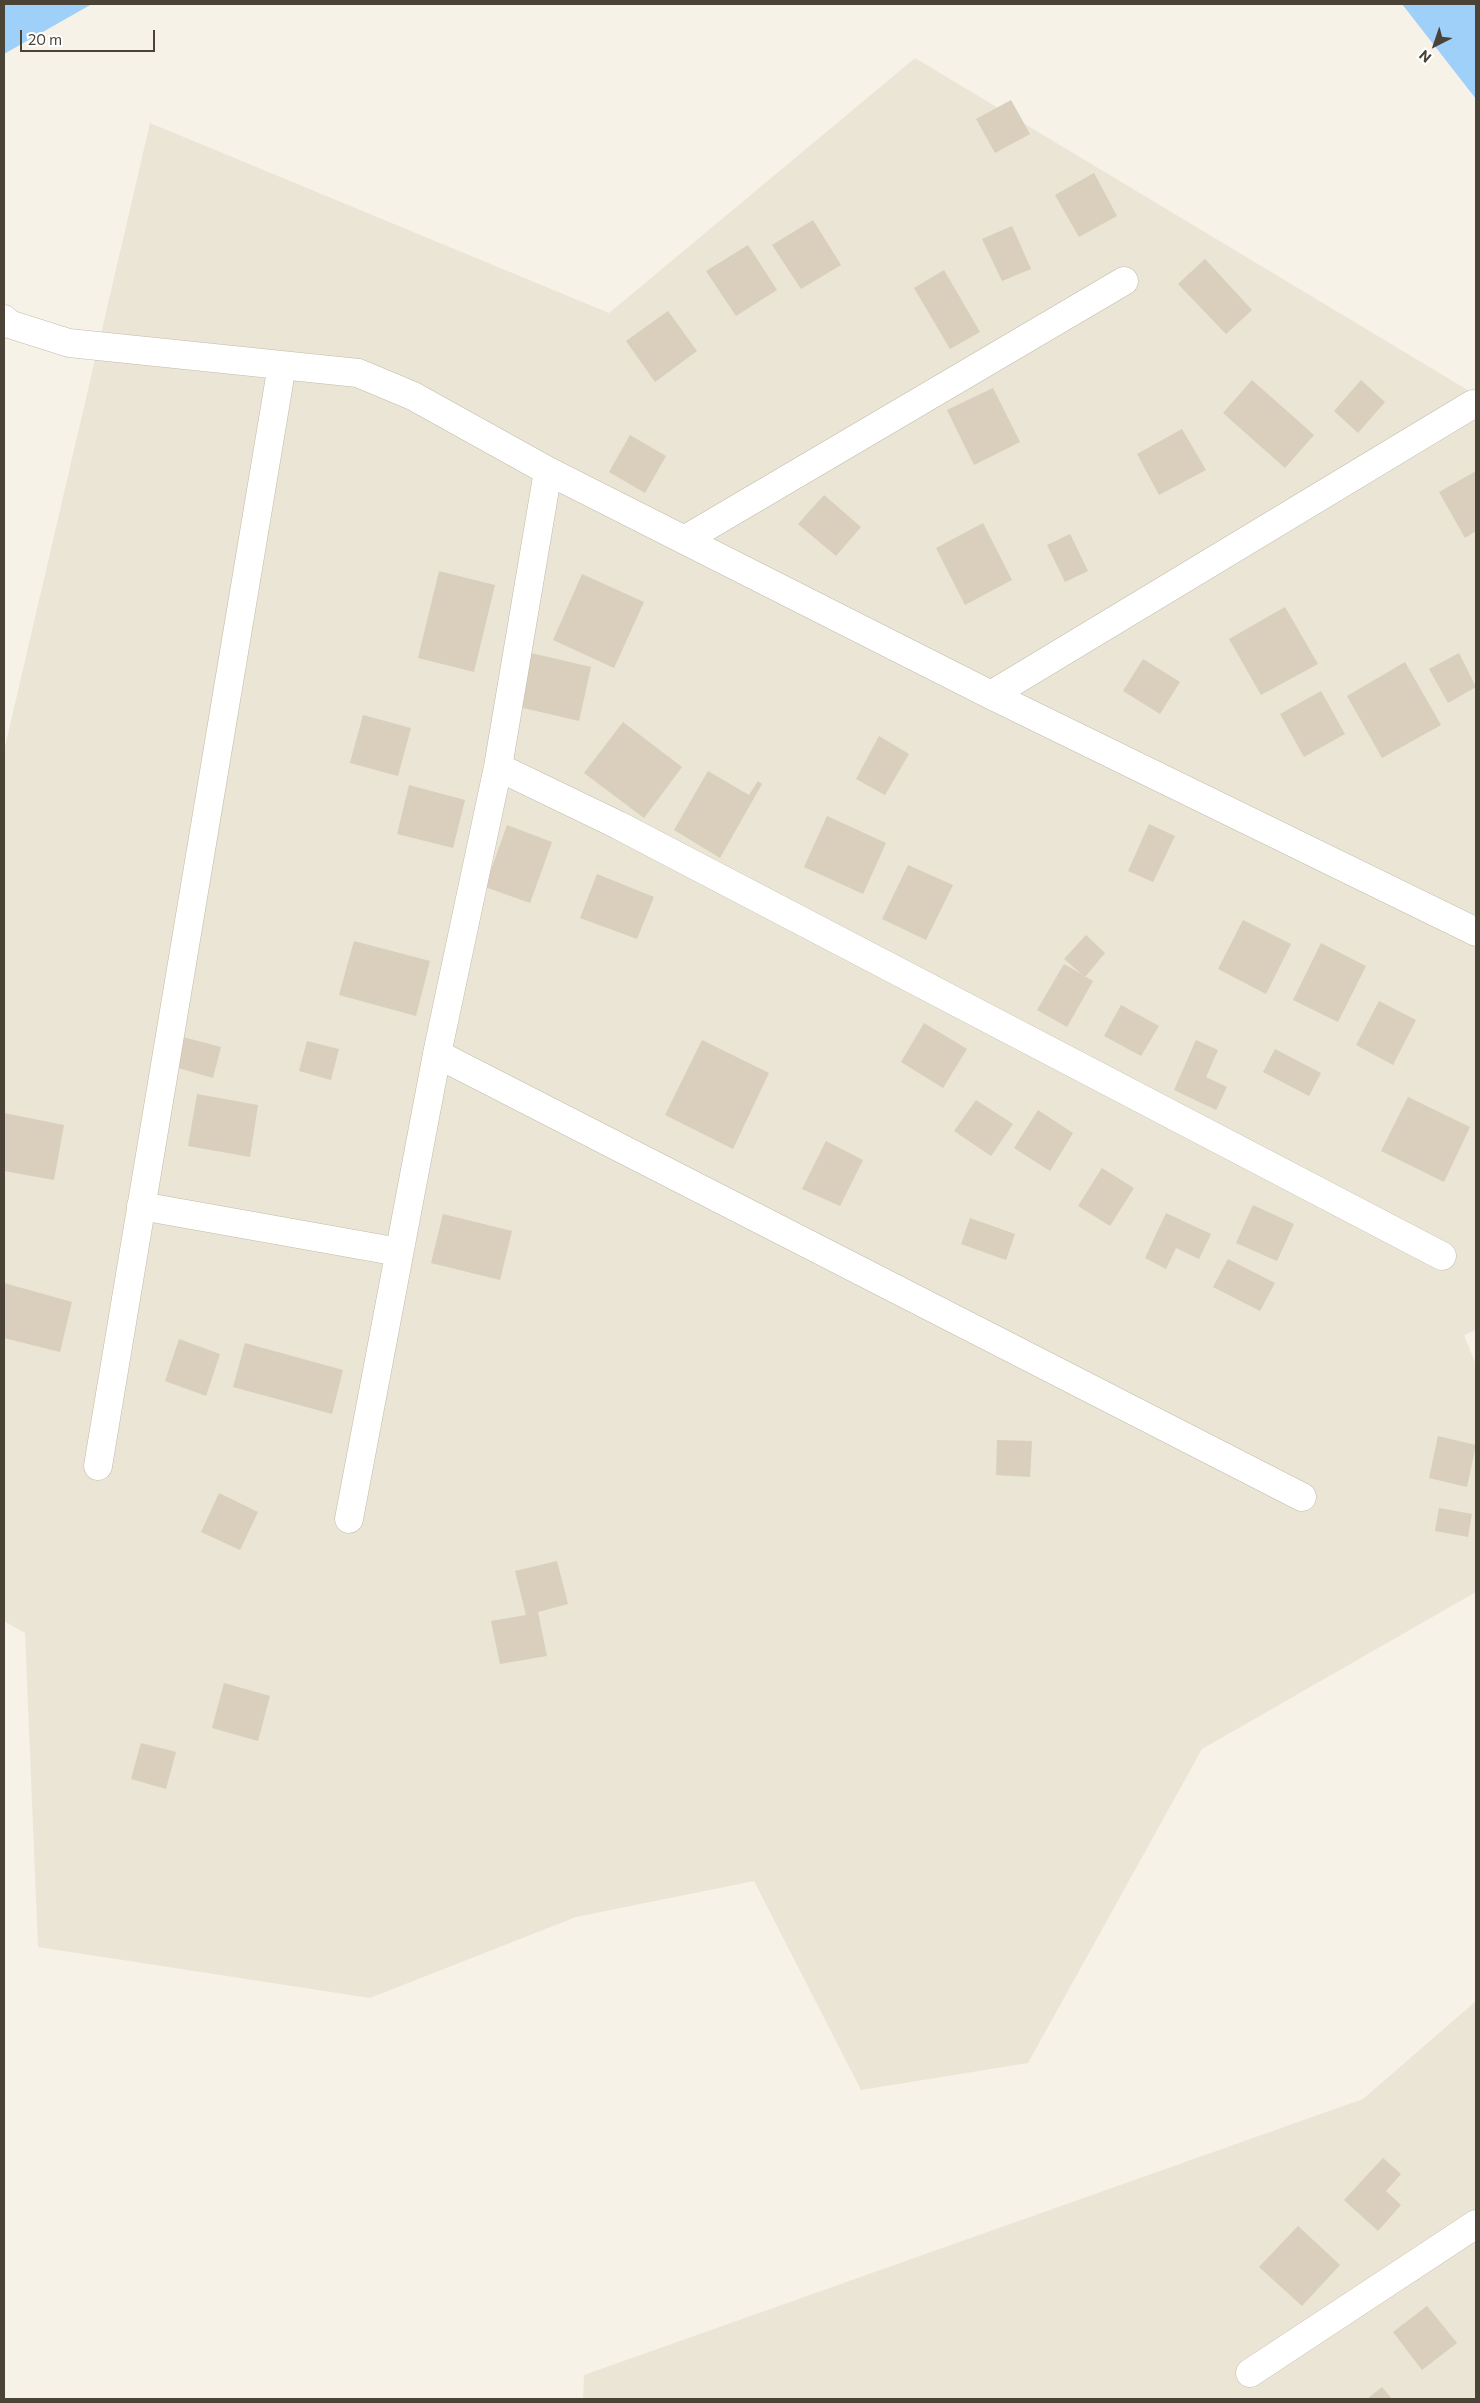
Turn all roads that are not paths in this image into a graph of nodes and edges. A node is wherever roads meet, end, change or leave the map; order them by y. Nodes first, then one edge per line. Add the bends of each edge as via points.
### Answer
1 (1124, 281) dead end
2 (4, 319) edge
3 (282, 365) junction
4 (1473, 404) dead end
5 (548, 472) junction
6 (684, 540) junction
7 (991, 695) junction
8 (498, 767) junction
9 (1476, 932) edge
10 (437, 1054) junction
11 (141, 1206) junction
12 (399, 1252) junction
13 (1442, 1256) dead end
14 (98, 1466) dead end
15 (1302, 1497) dead end
16 (348, 1519) dead end
17 (1476, 2224) edge
18 (1250, 2373) dead end

1 - 6 street
2 - 3 street via 9,324 69,343
3 - 5 street via 358,372 413,396
3 - 11 street
4 - 7 street
5 - 6 street
5 - 8 street
6 - 7 street
7 - 9 street
8 - 10 street
8 - 13 street via 618,825
10 - 12 street
10 - 15 street
11 - 12 street
11 - 14 street
12 - 16 street
17 - 18 street

